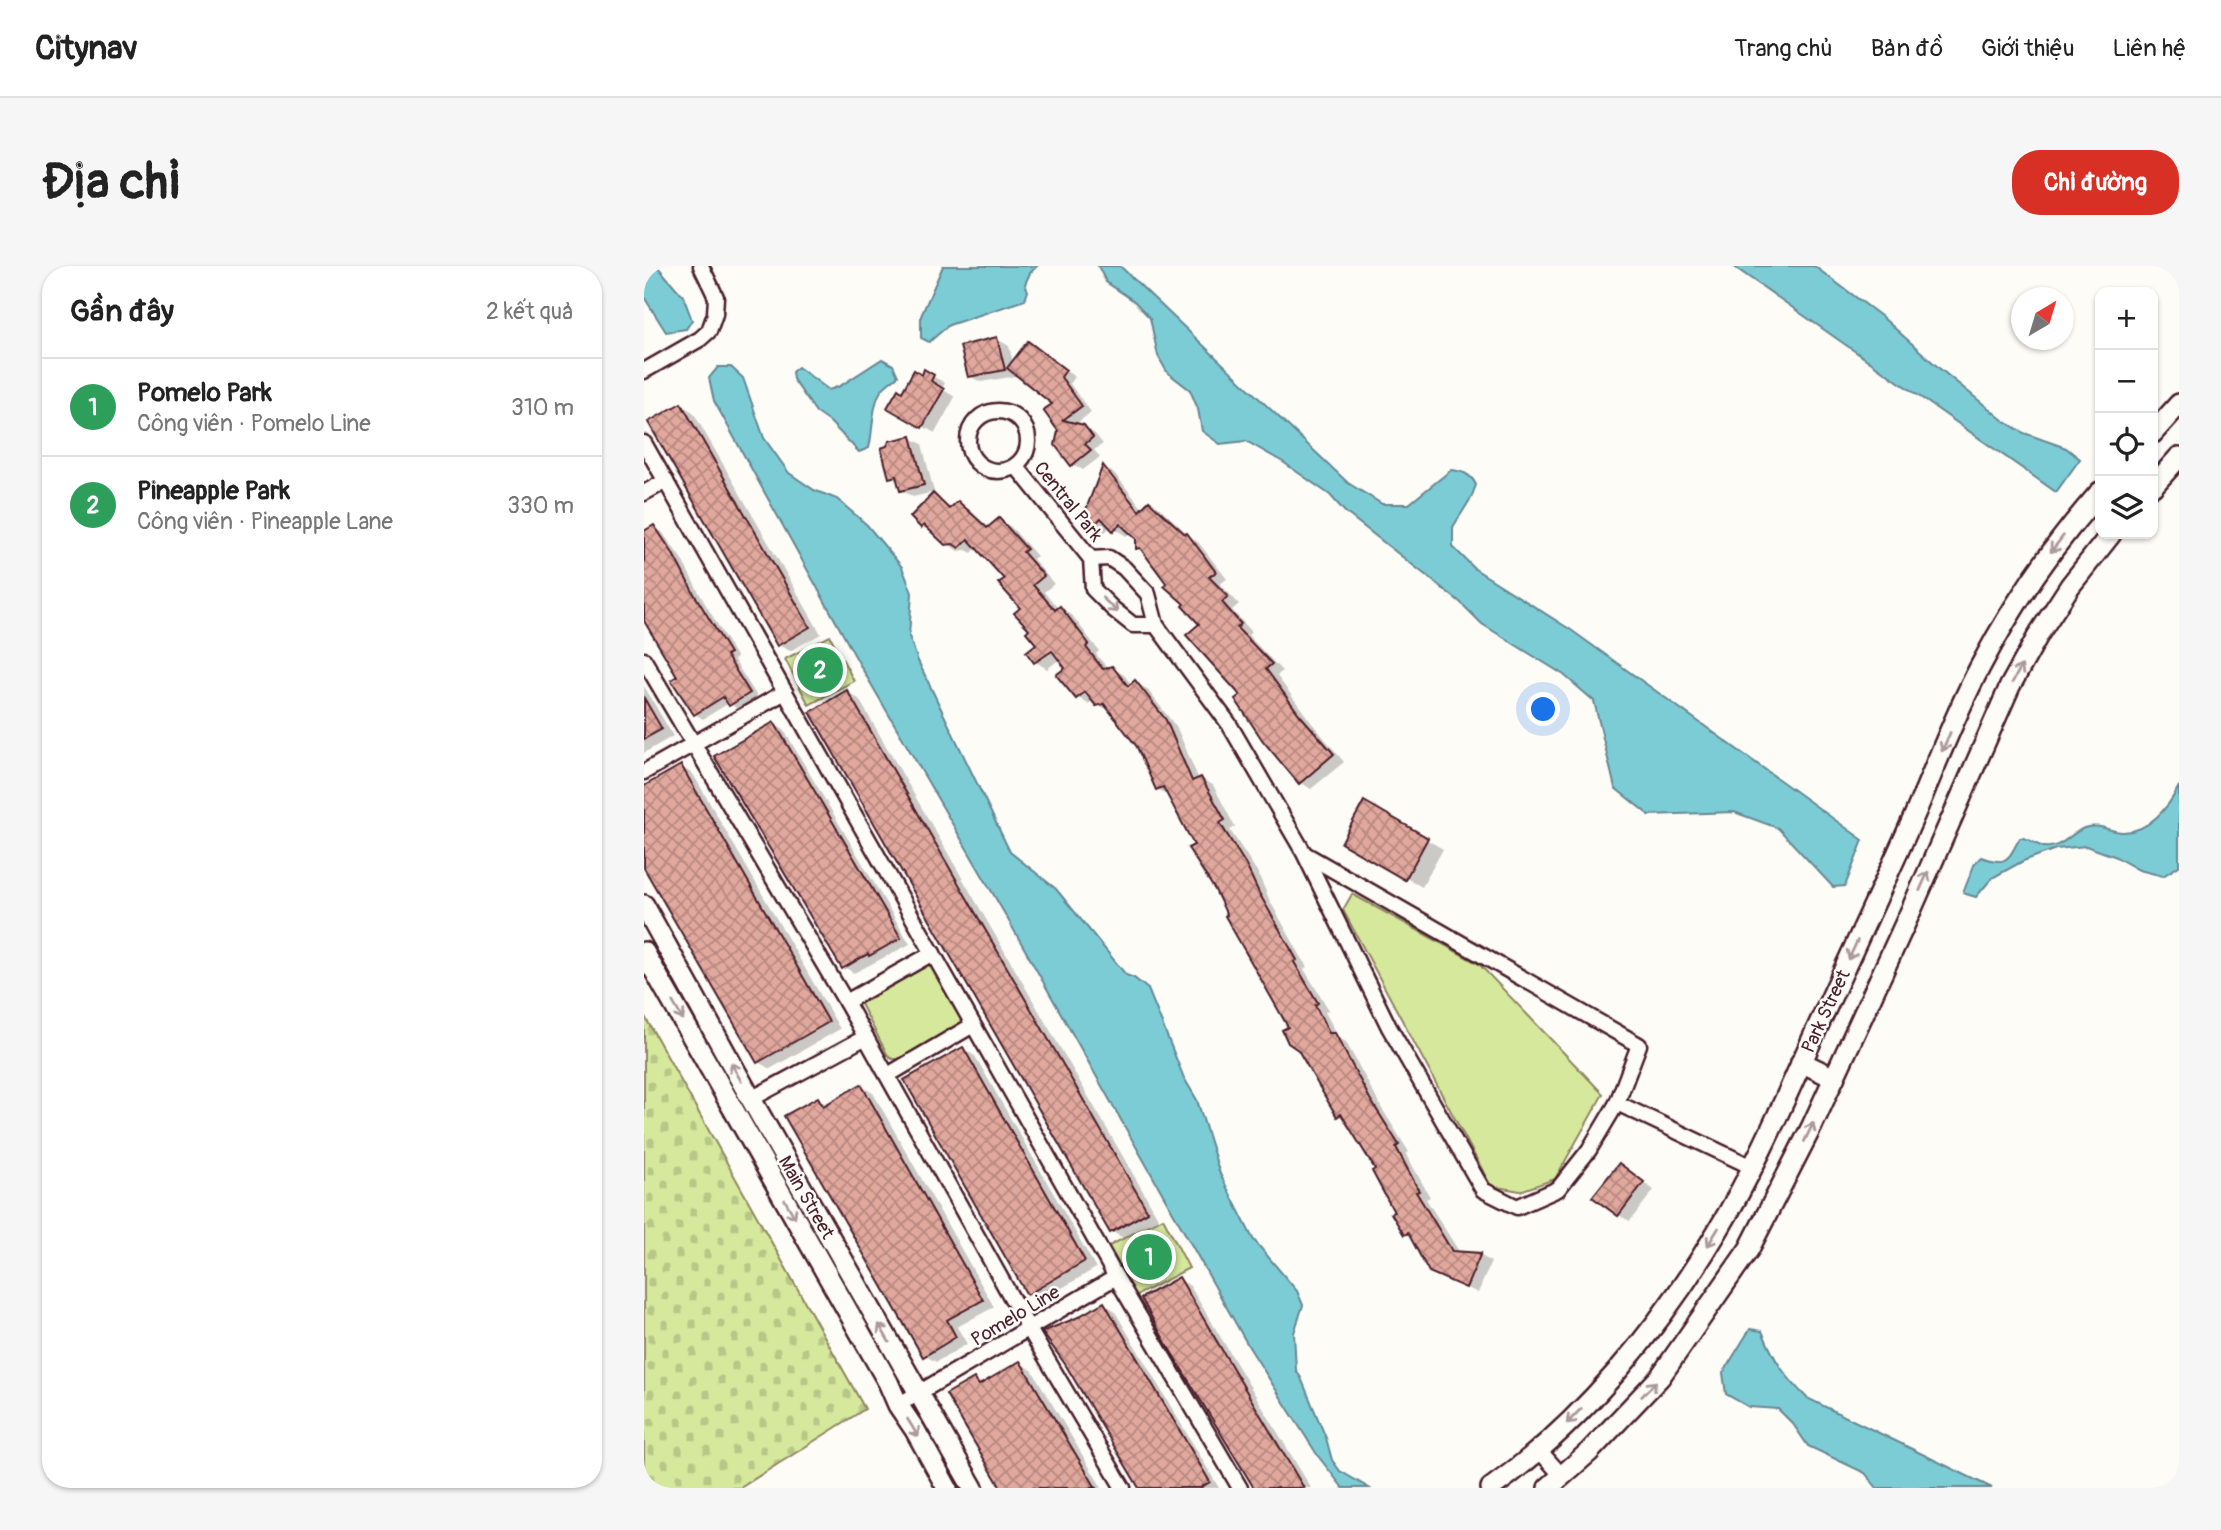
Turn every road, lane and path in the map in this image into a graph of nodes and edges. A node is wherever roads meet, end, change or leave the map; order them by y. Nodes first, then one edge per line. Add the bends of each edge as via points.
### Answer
1 (701, 266) edge
2 (644, 371) edge
3 (2179, 404) edge
4 (2158, 427) edge
5 (644, 443) edge
6 (2179, 457) edge
7 (1016, 466) junction
8 (2158, 480) edge
9 (666, 481) junction
10 (644, 493) edge
11 (2095, 498) edge
12 (2107, 539) edge
13 (1091, 559) junction
14 (1156, 625) junction
15 (644, 660) edge
16 (785, 692) junction
17 (693, 745) junction
18 (644, 772) edge
19 (1304, 853) junction
20 (644, 905) edge
21 (644, 951) edge
22 (933, 953) junction
23 (846, 1002) junction
24 (973, 1025) junction
25 (866, 1037) junction
26 (1801, 1062) junction
27 (888, 1075) junction
28 (1834, 1078) junction
29 (751, 1099) junction
30 (1616, 1103) junction
31 (1752, 1167) junction
32 (1116, 1277) junction
33 (1029, 1329) junction
34 (926, 1388) junction
35 (898, 1405) junction
36 (1538, 1449) junction
37 (1555, 1482) edge
38 (947, 1488) edge
39 (973, 1488) edge
40 (1123, 1488) edge
41 (1240, 1488) edge
42 (1491, 1488) edge

1 - 2 street via 716,297 709,331
3 - 4 street
5 - 9 street
6 - 8 street
7 - 7 street via 1028,441 1022,424 998,411 980,417 969,434 971,455 986,469
7 - 13 street, Central Park
9 - 10 street
9 - 16 street
11 -> 26 street, Park Street via 2041,565 1978,670
28 -> 12 street, Park Street via 2010,686 2070,586
13 - 14 street, Central Park via 1109,558 1124,568 1148,594
13 -> 14 street, Central Park via 1093,589 1133,625
14 - 19 street via 1229,724
15 - 17 street
16 - 17 street
16 - 22 street
17 - 18 street
17 - 23 street
19 - 30 street via 1639,1045
19 - 30 street via 1389,1027 1482,1190 1517,1207 1558,1189 1589,1150
29 -> 20 street, Main Street
21 -> 35 street, Main Street
22 - 23 street
22 - 24 street
23 - 25 street
24 - 27 street
24 - 32 street
25 - 27 street
25 - 29 street
26 - 28 street
26 - 31 street, Park Street
27 - 33 street
37 -> 28 street, Park Street via 1660,1377 1712,1305 1767,1216
34 -> 29 street, Main Street via 906,1371
30 - 31 street
31 -> 36 street, Park Street via 1718,1231 1632,1355
32 - 33 street, Pomelo Line
32 - 41 street
33 - 34 street, Pomelo Line
33 - 40 street
34 - 35 street, Pomelo Line
34 - 39 street, Main Street
35 -> 38 street, Main Street
36 - 37 street
36 - 42 street, Park Street

